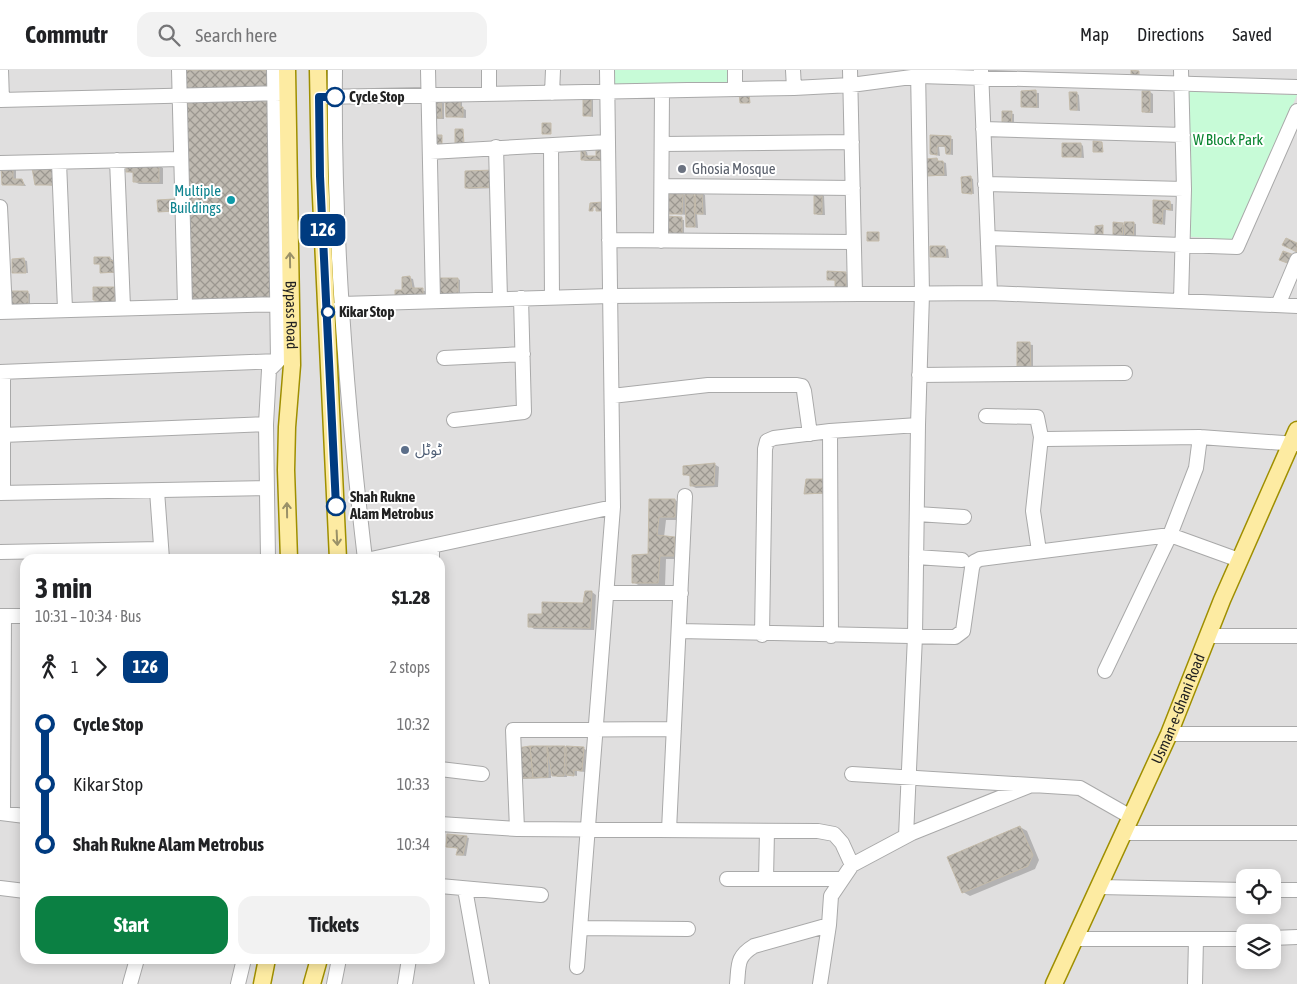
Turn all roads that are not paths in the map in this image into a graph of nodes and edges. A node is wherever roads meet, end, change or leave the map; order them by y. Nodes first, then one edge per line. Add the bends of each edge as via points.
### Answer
1 (1, 70) edge
2 (179, 70) edge
3 (274, 70) edge
4 (287, 70) edge
5 (318, 70) edge
6 (335, 70) edge
7 (428, 70) edge
8 (489, 70) edge
9 (553, 70) edge
10 (607, 70) edge
11 (735, 70) edge
12 (793, 70) edge
13 (850, 70) edge
14 (1180, 70) edge
15 (919, 73) edge
16 (981, 74) edge
17 (1181, 84) junction
18 (851, 85) junction
19 (1297, 86) edge
20 (794, 88) junction
21 (735, 90) junction
22 (662, 91) junction
23 (607, 92) junction
24 (281, 93) junction
25 (489, 93) junction
26 (552, 93) junction
27 (428, 94) junction
28 (180, 96) junction
29 (327, 97) junction
30 (1, 100) edge
31 (1297, 112) edge
32 (983, 129) junction
33 (1183, 135) junction
34 (607, 142) junction
35 (852, 142) junction
36 (662, 144) junction
37 (551, 146) junction
38 (496, 147) junction
39 (430, 152) junction
40 (181, 159) junction
41 (118, 160) junction
42 (59, 162) junction
43 (0, 163) edge
44 (986, 184) junction
45 (662, 186) junction
46 (853, 188) junction
47 (1184, 189) junction
48 (0, 207) edge
49 (988, 238) junction
50 (609, 240) junction
51 (661, 242) junction
52 (852, 242) junction
53 (1182, 245) junction
54 (1297, 260) edge
55 (855, 293) junction
56 (990, 293) junction
57 (922, 294) junction
58 (610, 296) junction
59 (521, 298) junction
60 (552, 298) junction
61 (500, 299) junction
62 (433, 301) junction
63 (1181, 301) junction
64 (279, 304) junction
65 (341, 304) junction
66 (184, 305) junction
67 (1278, 305) junction
68 (1297, 306) edge
69 (123, 307) junction
70 (65, 309) junction
71 (3, 312) edge
72 (523, 354) junction
73 (444, 358) dead end
74 (278, 361) junction
75 (1, 372) edge
76 (1125, 373) dead end
77 (919, 375) junction
78 (612, 396) junction
79 (986, 416) dead end
80 (454, 420) dead end
81 (266, 424) junction
82 (918, 425) junction
83 (830, 431) junction
84 (810, 434) junction
85 (3, 435) junction
86 (1041, 437) junction
87 (1200, 437) junction
88 (1295, 440) edge
89 (266, 488) junction
90 (157, 491) junction
91 (1, 493) edge
92 (686, 496) dead end
93 (613, 507) junction
94 (916, 514) junction
95 (964, 517) dead end
96 (1170, 536) junction
97 (1039, 551) junction
98 (0, 552) edge
99 (432, 552) edge
100 (162, 554) edge
101 (268, 554) edge
102 (289, 554) edge
103 (338, 554) edge
104 (365, 554) edge
105 (415, 554) edge
106 (916, 557) junction
107 (962, 560) dead end
108 (1239, 560) junction
109 (606, 592) junction
110 (681, 593) junction
111 (2, 616) edge
112 (20, 616) edge
113 (679, 631) junction
114 (762, 634) junction
115 (831, 636) junction
116 (915, 636) junction
117 (1208, 636) junction
118 (1297, 636) edge
119 (1105, 671) dead end
120 (596, 729) junction
121 (674, 729) junction
122 (1169, 734) junction
123 (1297, 734) edge
124 (2, 750) edge
125 (445, 770) edge
126 (482, 774) dead end
127 (852, 774) dead end
128 (908, 777) junction
129 (1029, 786) junction
130 (2, 813) edge
131 (20, 815) edge
132 (1131, 817) junction
133 (445, 824) edge
134 (517, 829) junction
135 (588, 829) junction
136 (669, 830) junction
137 (767, 831) junction
138 (1124, 833) junction
139 (1297, 833) edge
140 (906, 836) junction
141 (852, 865) junction
142 (727, 879) dead end
143 (766, 879) junction
144 (841, 879) junction
145 (445, 887) edge
146 (1099, 887) junction
147 (0, 888) edge
148 (465, 889) junction
149 (20, 890) edge
150 (1236, 890) edge
151 (1281, 890) edge
152 (1297, 890) edge
153 (541, 895) dead end
154 (829, 925) junction
155 (580, 928) junction
156 (688, 929) dead end
157 (1236, 938) edge
158 (1281, 938) edge
159 (1297, 938) edge
160 (1076, 939) junction
161 (1196, 940) junction
162 (136, 964) edge
163 (243, 964) edge
164 (266, 964) edge
165 (318, 964) edge
166 (338, 964) edge
167 (408, 964) edge
168 (577, 967) dead end
169 (130, 984) edge
170 (238, 984) edge
171 (262, 984) edge
172 (312, 984) edge
173 (335, 984) edge
174 (405, 984) edge
175 (482, 984) edge
176 (737, 984) edge
177 (820, 984) edge
178 (1054, 984) edge
179 (1195, 984) edge

1 - 30 street
2 - 28 street
3 - 24 street
4 - 24 main road, Bypass Road
5 - 29 main road
6 - 29 street
7 - 27 street
8 - 25 street
9 - 26 street
10 - 23 street
11 - 21 street
12 - 20 street
13 - 18 street
14 - 17 street
15 - 16 street
15 - 18 street
15 - 57 street
16 - 17 street
16 - 32 street
17 - 19 street
17 - 33 street
18 - 20 street
18 - 35 street
20 - 21 street
21 - 22 street
22 - 23 street
22 - 36 street
23 - 26 street
23 - 34 street
24 - 28 street
24 - 64 street
102 -> 24 main road, Bypass Road via 286,452 292,365
25 - 26 street
25 - 27 street
27 - 29 street
27 - 39 street
28 - 30 street
28 - 40 street
29 - 65 street
29 -> 103 main road via 320,176
31 - 53 street via 1237,247
32 - 33 street
32 - 44 street
33 - 47 street
34 - 37 street
34 - 50 street
35 - 36 street
35 - 46 street
36 - 45 street
37 - 38 street
37 - 60 street
38 - 39 street
38 - 61 street
39 - 62 street
40 - 41 street
40 - 66 street
41 - 42 street
41 - 69 street
42 - 43 street
42 - 70 street
44 - 47 street
44 - 49 street
45 - 46 street
45 - 51 street
46 - 52 street
47 - 53 street
48 - 71 street
49 - 53 street
49 - 56 street
50 - 51 street
50 - 58 street
51 - 52 street
52 - 55 street
53 - 63 street
54 - 67 street
55 - 57 street
55 - 58 street
56 - 57 street
56 - 63 street
57 - 77 street
58 - 60 street
58 - 78 street
59 - 60 street
59 - 61 street
59 - 72 street
61 - 62 street
62 - 65 street
63 - 67 street
64 - 66 street
64 - 74 street
65 - 104 street
66 - 69 street
67 - 68 street
69 - 70 street
70 - 71 street
72 - 73 street
72 - 80 street via 524,412
74 - 75 street
74 - 81 street via 269,370
75 - 85 street
76 - 77 street
77 - 82 street
78 - 84 street via 708,385 797,385 804,391
78 - 93 street
79 - 86 street via 1037,417
81 - 85 street
81 - 89 street
82 - 83 street
82 - 94 street
83 - 84 street
83 - 115 street
84 - 114 street via 774,438 768,441 765,450
85 - 91 street
86 - 87 street
86 - 97 street via 1033,511
87 - 88 street
87 - 96 street via 1196,468
88 - 108 main road, Usman-e-Ghani Road
89 - 90 street
89 - 101 street
90 - 91 street
90 - 100 street
92 - 110 street
93 - 99 street
93 - 109 street
94 - 95 street
94 - 106 street
96 - 97 street
96 - 108 street
96 - 119 street
97 - 116 street via 974,562 960,635
98 - 100 street
99 - 105 street
106 - 107 street
106 - 116 street
108 - 117 main road, Usman-e-Ghani Road
109 - 110 street
109 - 120 street
110 - 113 street
111 - 112 street
111 - 124 street
113 - 114 street
113 - 121 street
114 - 115 street
115 - 116 street
116 - 128 street
117 - 118 street
117 - 122 main road, Usman-e-Ghani Road
120 - 121 street
120 - 134 street via 513,730
120 - 135 street
121 - 136 street
122 - 123 street
122 - 132 main road, Usman-e-Ghani Road
124 - 130 street
125 - 126 street
127 - 128 street
128 - 129 street
128 - 140 street
129 - 132 street via 1080,788
129 - 140 street
130 - 131 street
132 - 138 main road, Usman-e-Ghani Road
133 - 134 street
134 - 135 street
135 - 136 street
135 - 155 street
136 - 137 street
137 - 141 street via 834,834
137 - 143 street
138 - 139 street
138 - 146 main road, Usman-e-Ghani Road
140 - 141 street
141 - 144 street
142 - 143 street
143 - 144 street
144 - 154 street via 831,896
145 - 148 street
146 - 150 street
146 - 160 main road, Usman-e-Ghani Road
147 - 149 street
148 - 153 street
148 - 175 street
151 - 152 street
154 - 176 street via 754,946 743,953 739,960
154 - 177 street
155 - 156 street
155 - 168 street
157 - 161 street
158 - 159 street
160 - 161 street
160 - 178 main road, Usman-e-Ghani Road
161 - 179 street
162 - 169 street
163 - 170 street
164 - 171 main road
165 - 172 main road
166 - 173 street
167 - 174 street

